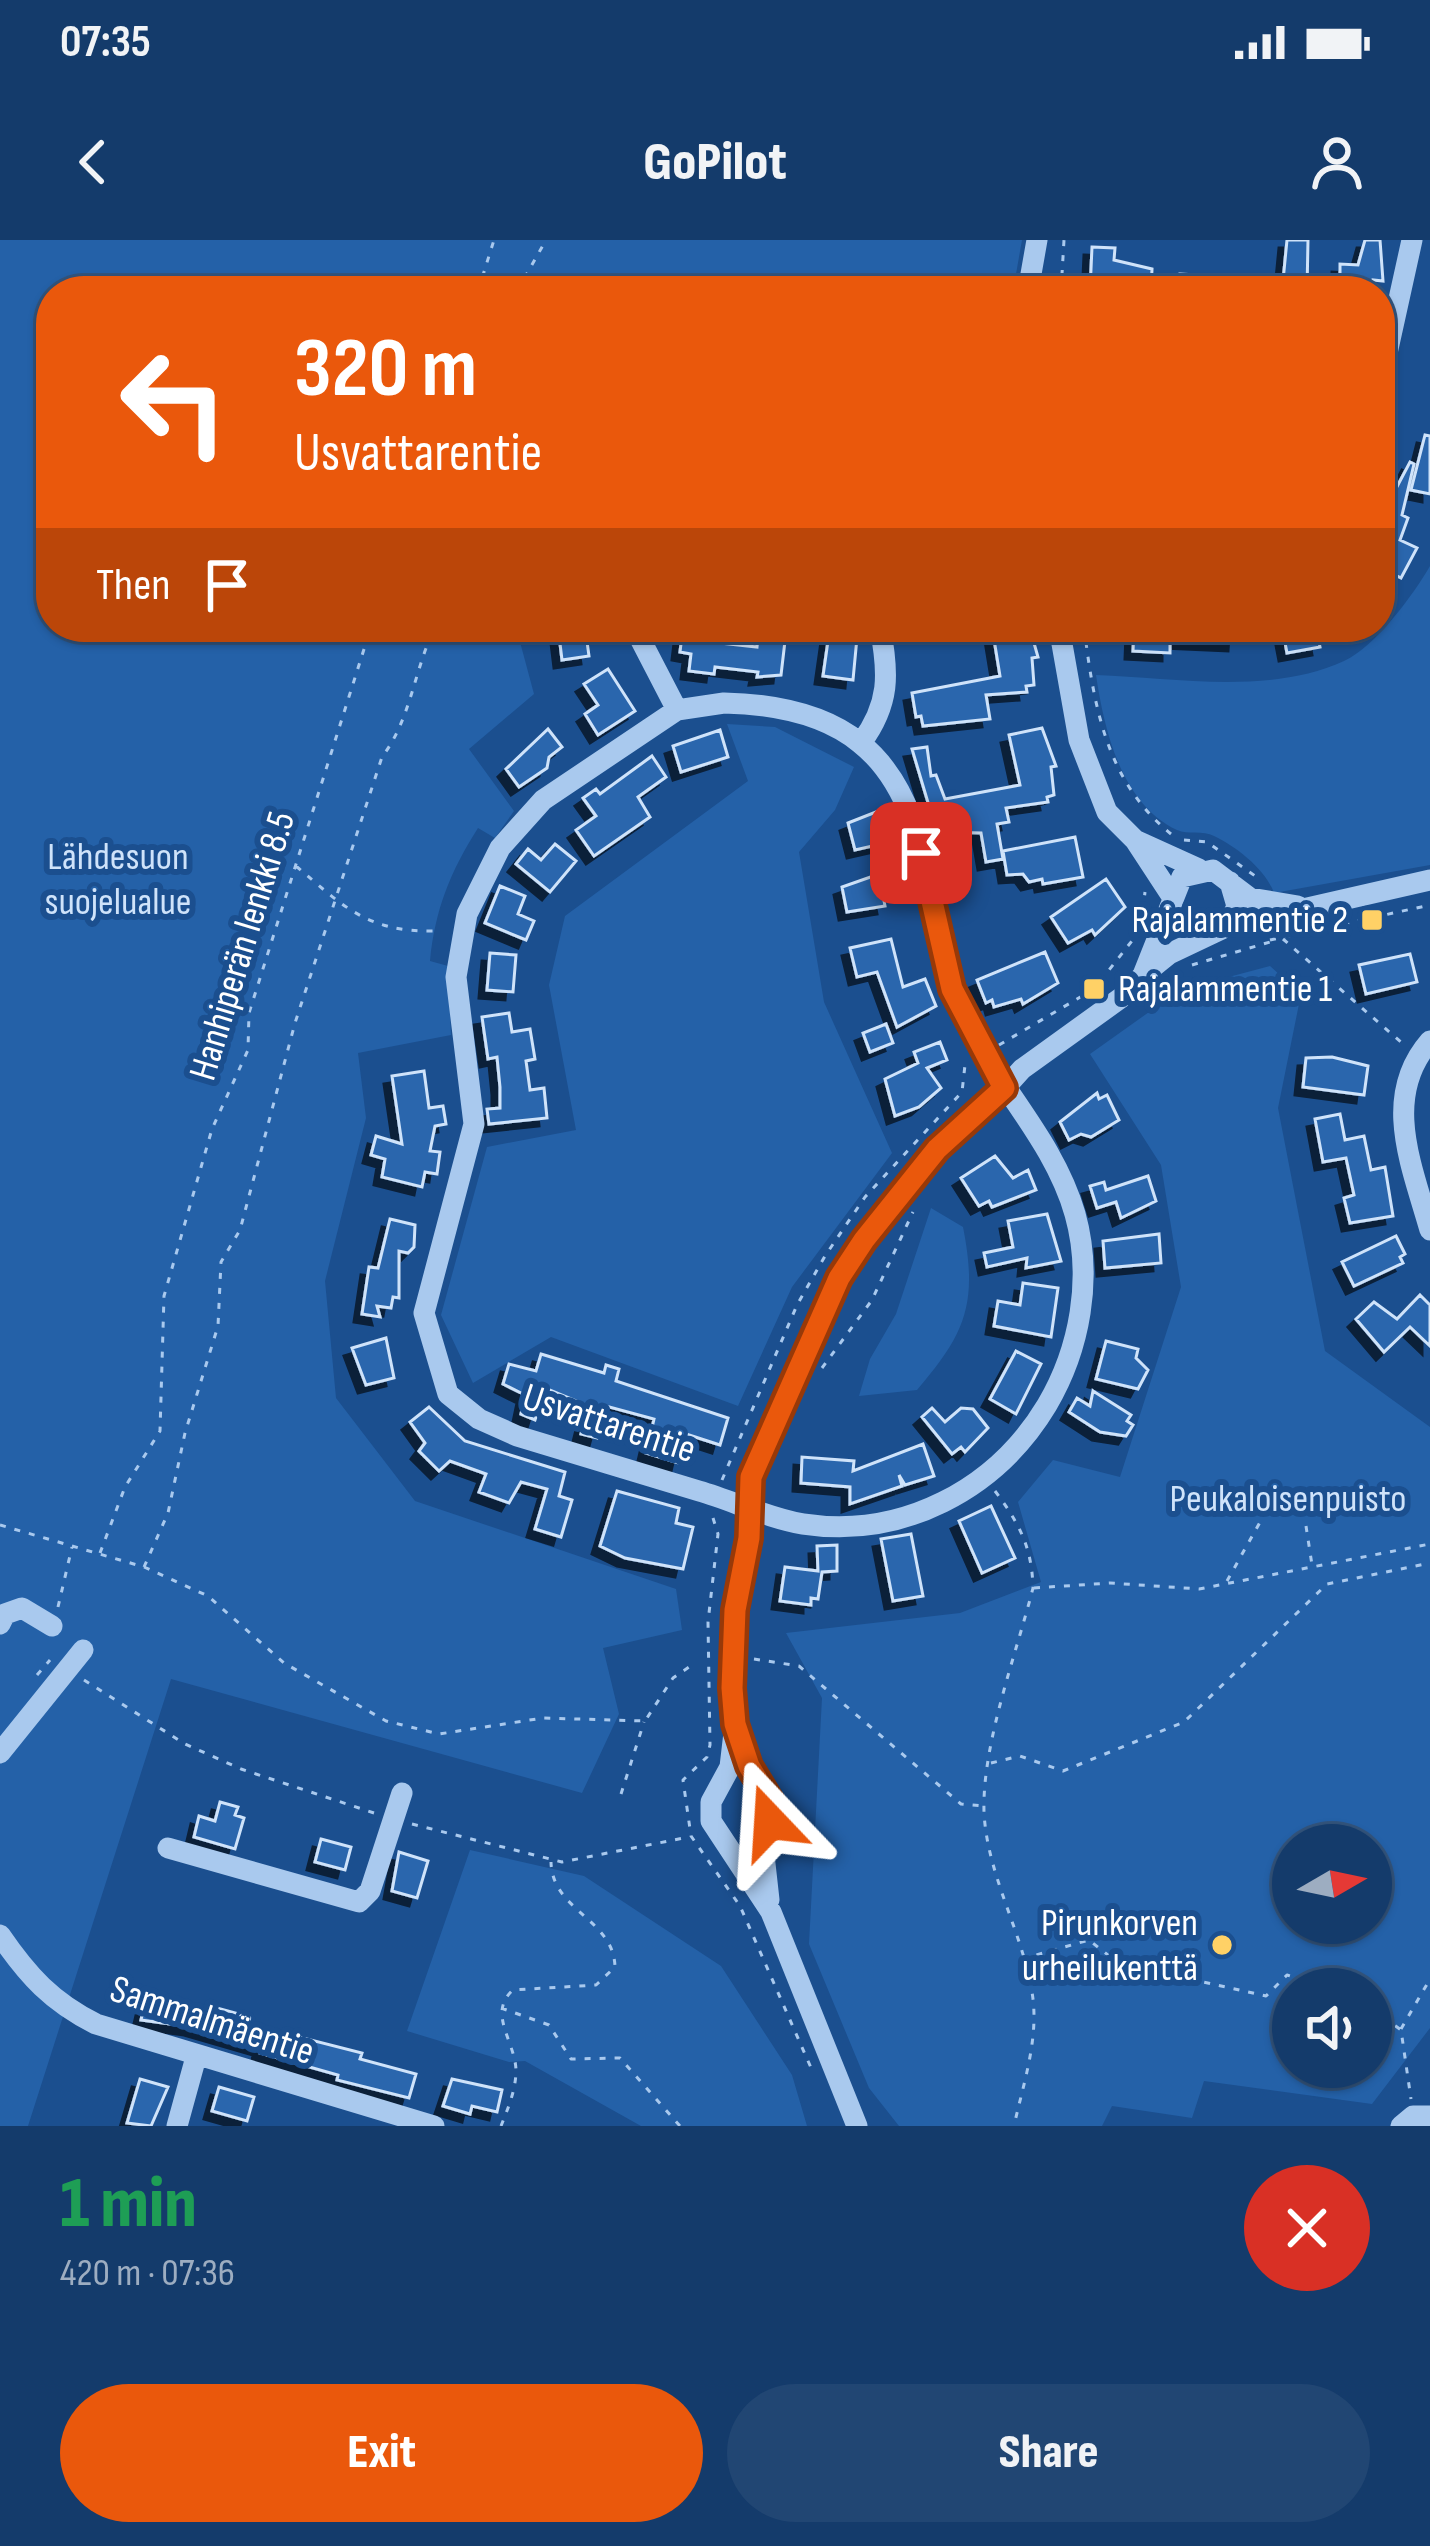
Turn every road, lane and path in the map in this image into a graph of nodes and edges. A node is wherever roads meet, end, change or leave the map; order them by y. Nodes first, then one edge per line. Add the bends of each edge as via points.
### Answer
1 (494, 240) edge
2 (546, 240) edge
3 (1036, 240) edge
4 (1064, 240) edge
5 (1412, 240) edge
6 (483, 276) edge
7 (526, 276) edge
8 (1030, 276) edge
9 (1062, 276) edge
10 (1395, 304) edge
11 (365, 642) edge
12 (428, 642) edge
13 (642, 642) edge
14 (882, 642) edge
15 (1062, 642) edge
16 (1087, 642) edge
17 (677, 710) junction
18 (861, 743) junction
19 (1135, 840) junction
20 (1178, 840) dead end
21 (295, 865) junction
22 (1199, 869) junction
23 (1430, 880) edge
24 (1230, 882) junction
25 (1171, 898) junction
26 (336, 899) junction
27 (1298, 906) junction
28 (1228, 926) junction
29 (433, 931) dead end
30 (1206, 936) junction
31 (1282, 939) dead end
32 (1270, 942) dead end
33 (1161, 948) junction
34 (1424, 1049) edge
35 (981, 1053) junction
36 (1004, 1088) junction
37 (915, 1201) dead end
38 (1430, 1230) edge
39 (820, 1370) dead end
40 (986, 1480) junction
41 (716, 1496) junction
42 (751, 1510) junction
43 (1264, 1515) dead end
44 (0, 1525) edge
45 (1306, 1526) dead end
46 (1430, 1544) edge
47 (72, 1546) junction
48 (100, 1553) junction
49 (1430, 1563) edge
50 (1325, 1567) junction
51 (144, 1568) junction
52 (1313, 1569) junction
53 (1328, 1584) junction
54 (1225, 1585) junction
55 (1033, 1588) junction
56 (0, 1624) edge
57 (52, 1626) joint
58 (83, 1650) dead end
59 (754, 1659) dead end
60 (695, 1664) dead end
61 (64, 1668) junction
62 (35, 1677) dead end
63 (645, 1721) junction
64 (735, 1724) junction
65 (0, 1753) edge
66 (989, 1763) junction
67 (721, 1786) junction
68 (760, 1786) junction
69 (402, 1793) dead end
70 (621, 1794) dead end
71 (985, 1806) junction
72 (392, 1819) junction
73 (770, 1822) junction
74 (717, 1831) junction
75 (691, 1836) junction
76 (168, 1848) dead end
77 (551, 1860) junction
78 (771, 1912) junction
79 (0, 1935) edge
80 (1021, 1960) junction
81 (1430, 1978) edge
82 (1272, 1990) edge
83 (501, 2008) junction
84 (1392, 2023) edge
85 (1401, 2030) junction
86 (196, 2057) junction
87 (814, 2075) dead end
88 (1415, 2120) edge
89 (177, 2126) edge
90 (434, 2126) edge
91 (501, 2126) edge
92 (680, 2126) edge
93 (857, 2126) edge
94 (1014, 2126) edge

1 - 6 path
2 - 7 path
3 - 8 street
4 - 9 path
5 - 10 street
11 - 21 path, Hanhiperän lenkki 8.5
12 - 26 path
13 - 17 street
14 - 18 street via 887,696
15 - 19 street via 1092,785
16 - 20 path via 1108,751 1126,790
17 - 18 street via 769,704
17 - 41 street, Usvattarentie via 543,800 500,848 475,896 456,977 474,1124 424,1313 448,1394 479,1419
18 - 35 street via 908,811 941,959
19 - 22 street
19 - 25 street
21 - 26 path
21 - 48 path, Hanhiperän lenkki 8.5 via 249,1012 248,1050 212,1129 164,1296 160,1430 125,1487
22 - 24 street
22 - 25 street via 1182,877
23 - 27 street
24 - 27 street via 1250,898
24 - 28 street via 1237,907
25 - 30 street via 1184,930
25 - 33 street
26 - 29 path via 394,932
26 - 51 path via 240,1230 221,1262 218,1326 168,1513
27 - 28 street
28 - 30 street
30 - 33 street
31 - 34 path
32 - 33 path via 1204,964 1183,963
33 - 35 path via 1139,932 1094,988
33 - 36 street via 1111,1007
34 - 38 street via 1400,1103
35 - 36 street
35 - 41 path via 966,1064 962,1092 865,1197 826,1256
36 - 40 street via 1062,1176 1076,1219 1083,1294 1070,1367 1033,1428
36 - 42 street via 937,1149 839,1278 751,1477
37 - 39 path via 891,1267
40 - 42 street, Usvattarentie via 922,1512 847,1528
40 - 55 path via 1020,1525
41 - 42 street, Usvattarentie
41 - 75 path via 710,1745 682,1788
42 - 64 street via 732,1644
43 - 54 path
44 - 47 path
45 - 52 path
46 - 50 path
47 - 48 path
47 - 57 path
48 - 51 path
49 - 53 path
50 - 52 path
50 - 53 path
51 - 63 path via 208,1596 284,1663 386,1721 439,1734 543,1718
52 - 54 path
53 - 66 path via 1184,1722 1063,1771 1020,1756
54 - 55 path
55 - 66 path
56 - 57 street via 22,1608
58 - 61 street
59 - 71 path via 799,1666 962,1804
60 - 63 path via 673,1678
61 - 62 path via 50,1660
61 - 65 street
61 - 72 path via 185,1744
63 - 70 path
64 - 67 street
64 - 68 street
66 - 71 path
67 - 68 street
67 - 74 street via 710,1811
68 - 73 street via 771,1802
69 - 72 street
71 - 80 path
72 - 76 street via 370,1891 359,1902
72 - 77 path
73 - 74 street via 748,1841
73 - 78 street via 764,1855
74 - 78 street
75 - 77 path
75 - 87 path via 740,1906
77 - 83 path via 556,1888 608,1936 615,1966 596,1985 513,1990
78 - 93 street
79 - 86 street, Sammalmäentie via 56,2004
80 - 82 path via 1089,1940 1118,1964 1266,1996
80 - 94 path via 1035,2028
81 - 85 path
83 - 91 path via 516,2072
83 - 92 path via 549,2025 571,2059 620,2058
84 - 85 path
85 - 88 path
86 - 89 street
86 - 90 street, Sammalmäentie

